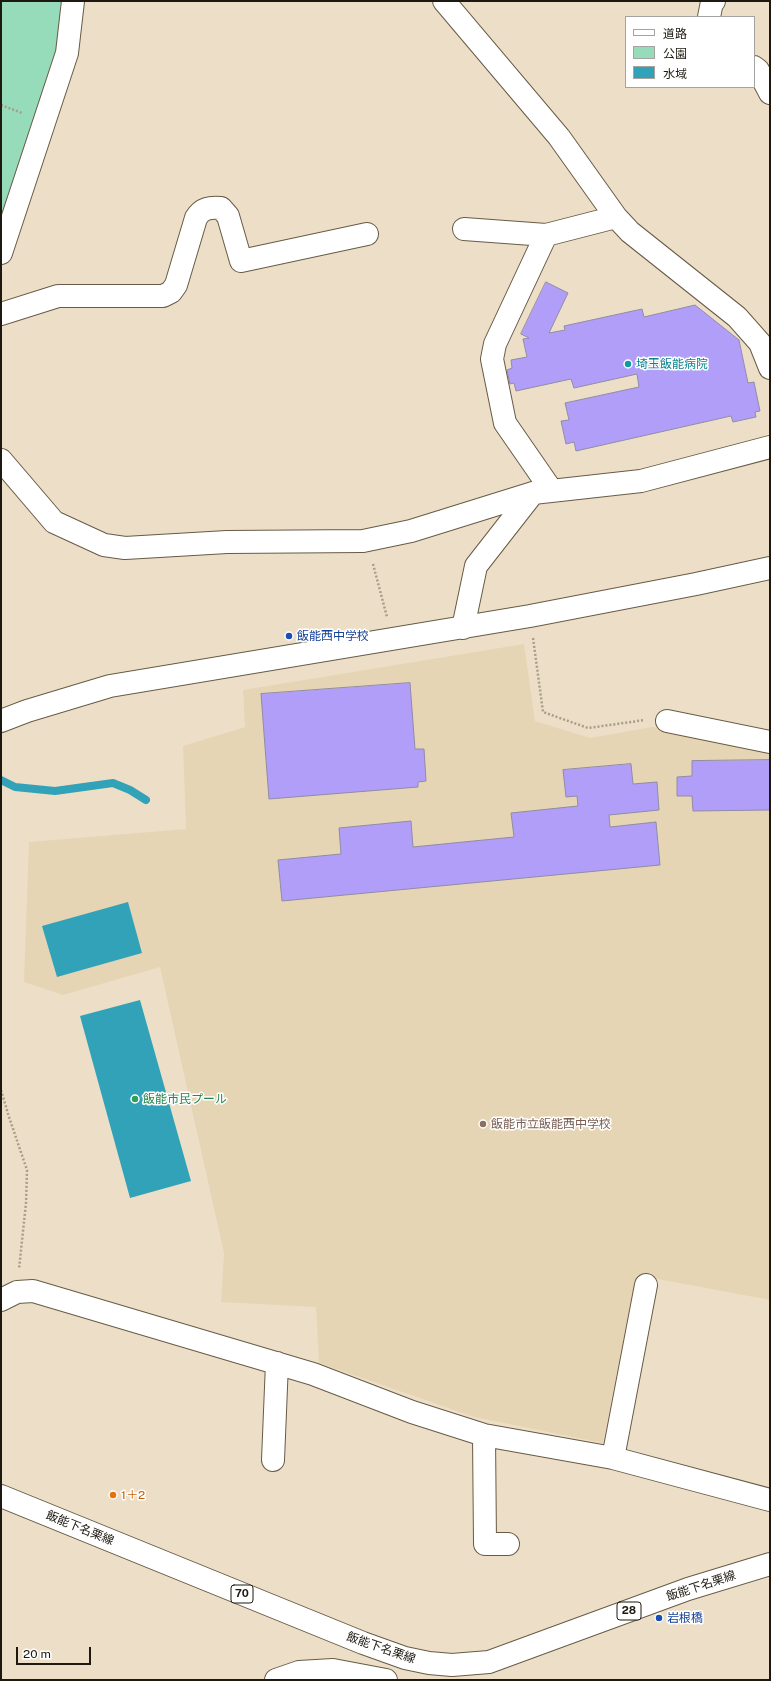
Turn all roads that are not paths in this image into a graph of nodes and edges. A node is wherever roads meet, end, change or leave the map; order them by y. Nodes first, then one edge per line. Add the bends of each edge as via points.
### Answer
1 (73, 1) edge
2 (444, 1) edge
3 (714, 1) edge
4 (709, 16) edge
5 (755, 68) edge
6 (770, 93) edge
7 (616, 218) junction
8 (464, 229) dead end
9 (367, 234) dead end
10 (546, 235) junction
11 (1, 253) edge
12 (1, 314) edge
13 (770, 368) edge
14 (770, 447) edge
15 (1, 460) edge
16 (542, 492) junction
17 (770, 568) edge
18 (463, 628) junction
19 (667, 721) road end
20 (1, 722) edge
21 (770, 742) edge
22 (646, 1285) dead end
23 (9, 1296) edge
24 (277, 1363) junction
25 (484, 1435) junction
26 (613, 1458) junction
27 (273, 1460) dead end
28 (1, 1496) edge
29 (770, 1500) edge
30 (508, 1544) dead end
31 (770, 1564) edge
32 (490, 1671) edge
33 (276, 1680) edge
34 (386, 1680) edge

1 - 11 street via 67,52
2 - 7 street via 559,137
3 - 4 street
5 - 6 street
7 - 10 street
7 - 13 street via 737,317 760,343
8 - 10 street
9 - 12 street via 241,261 228,216 221,208 208,207 200,211 196,218 176,284 171,292 163,296 58,296
10 - 16 street via 495,344 492,360 505,423
14 - 16 street via 641,481
15 - 16 street via 54,522 104,545 125,548 227,542 367,540 411,531
16 - 18 street via 476,566
17 - 18 street
18 - 20 street via 110,686 27,711
19 - 21 street
22 - 26 street
23 - 24 street via 32,1291
24 - 25 street
24 - 27 street
25 - 26 street
25 - 30 street via 485,1544
26 - 29 street
28 - 32 street, 飯能下名栗線 / 70 via 362,1643 405,1658
31 - 32 street, 飯能下名栗線 / 28 via 688,1589
33 - 34 street via 299,1672 332,1670

